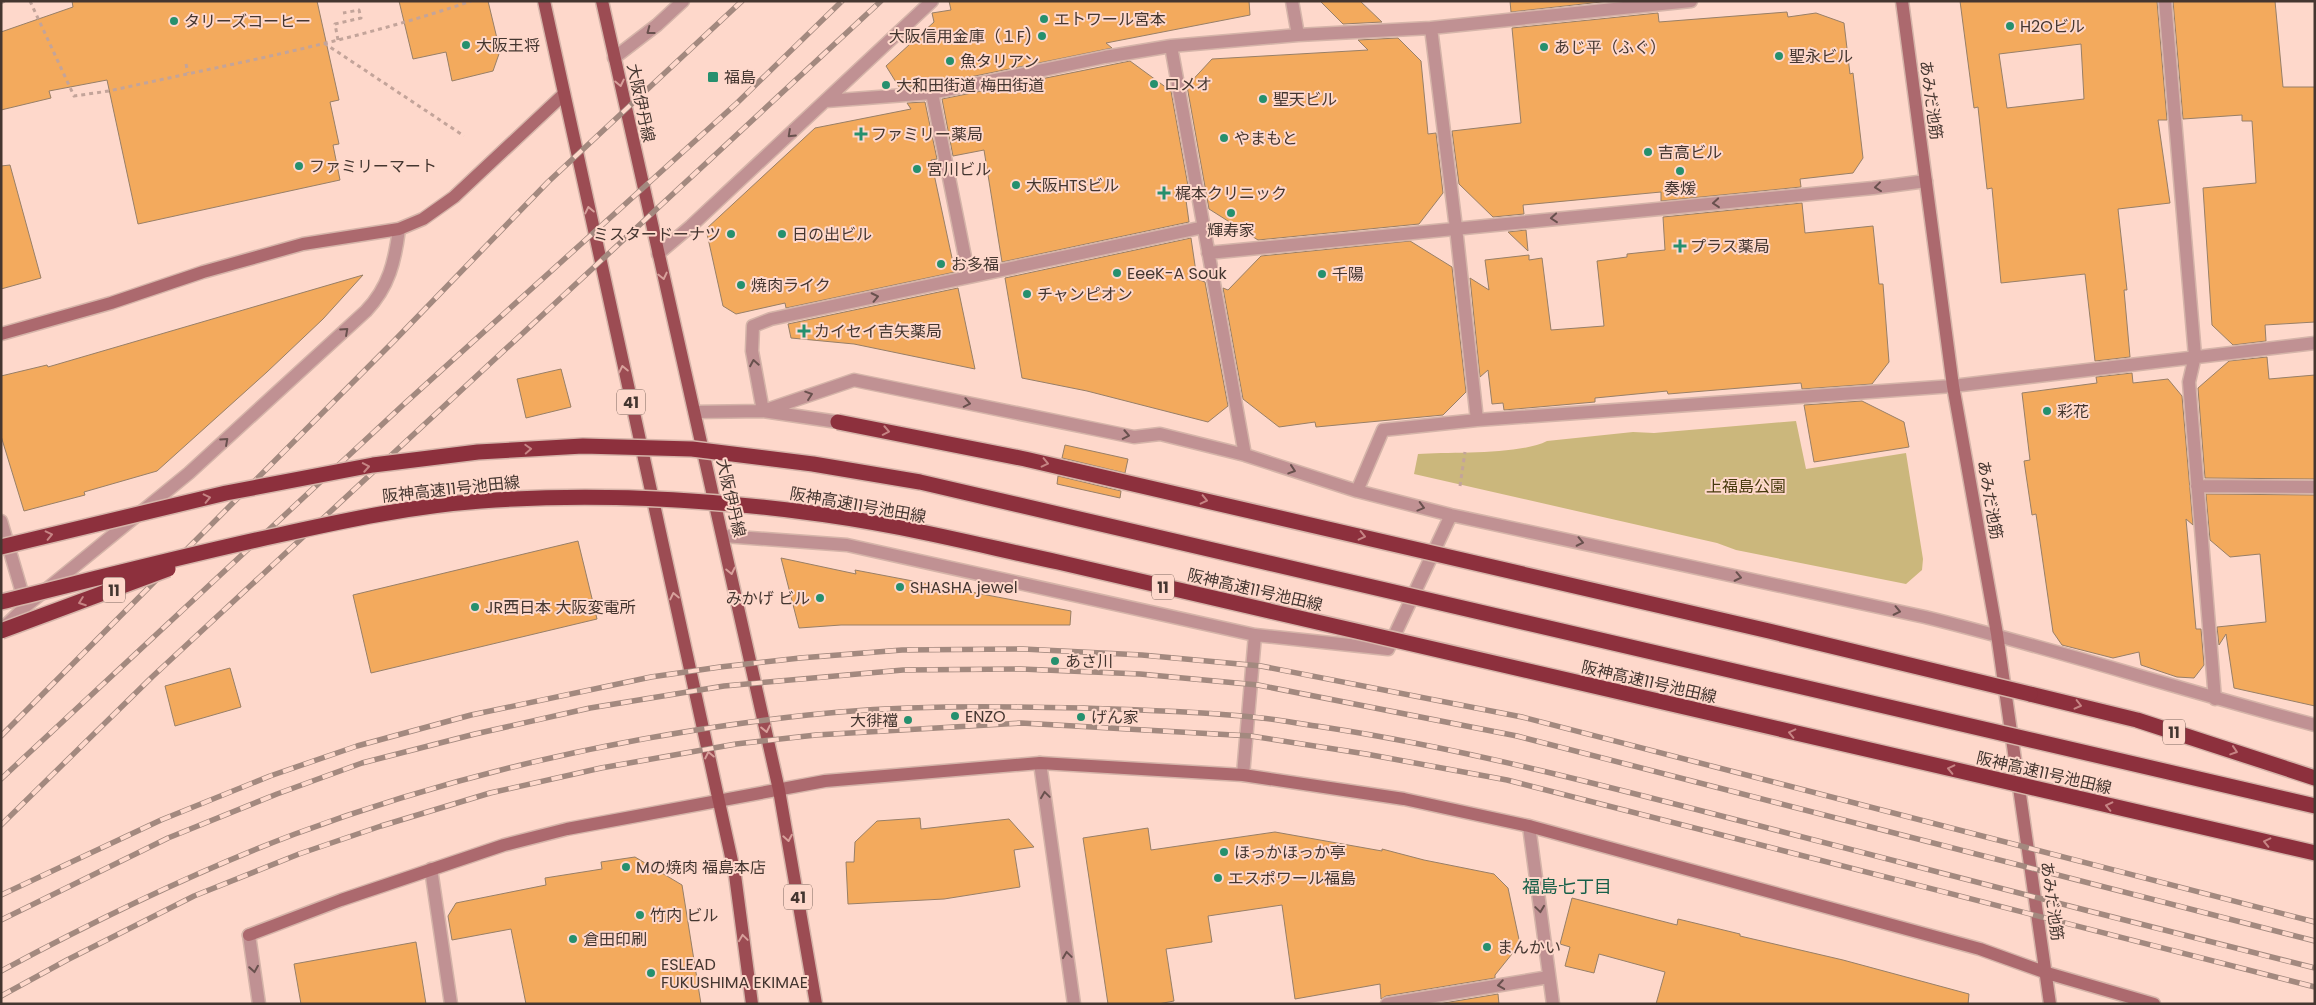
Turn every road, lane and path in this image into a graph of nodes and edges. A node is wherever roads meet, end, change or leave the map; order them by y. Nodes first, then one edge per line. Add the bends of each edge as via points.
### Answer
1 (5, 1) edge
2 (30, 1) edge
3 (471, 1) edge
4 (544, 1) edge
5 (602, 1) edge
6 (683, 1) edge
7 (932, 1) edge
8 (1292, 1) edge
9 (1691, 1) edge
10 (1902, 1) edge
11 (2165, 1) edge
12 (1, 3) edge
13 (343, 14) dead end
14 (1431, 28) junction
15 (1298, 35) junction
16 (338, 40) junction
17 (324, 43) junction
18 (1170, 46) junction
19 (614, 58) junction
20 (186, 64) dead end
21 (188, 73) junction
22 (932, 93) junction
23 (564, 94) junction
24 (826, 101) junction
25 (464, 136) dead end
26 (1926, 181) junction
27 (1204, 227) junction
28 (1456, 228) junction
29 (399, 229) junction
30 (1208, 253) junction
31 (658, 254) junction
32 (969, 277) junction
33 (1, 334) edge
34 (2315, 343) edge
35 (2195, 356) junction
36 (1953, 386) junction
37 (763, 411) junction
38 (695, 412) junction
39 (1477, 420) junction
40 (838, 422) joint
41 (1465, 452) dead end
42 (1245, 455) junction
43 (1460, 486) dead end
44 (2197, 486) junction
45 (2315, 487) edge
46 (1357, 490) junction
47 (1452, 515) junction
48 (1, 522) edge
49 (724, 536) junction
50 (226, 546) junction
51 (1, 547) edge
52 (1, 602) edge
53 (26, 606) junction
54 (1, 630) edge
55 (1997, 634) junction
56 (1255, 635) junction
57 (2215, 699) junction
58 (2315, 725) edge
59 (1040, 763) junction
60 (1243, 775) junction
61 (2315, 778) edge
62 (779, 790) junction
63 (719, 802) junction
64 (2315, 806) edge
65 (1529, 826) junction
66 (2315, 853) edge
67 (431, 869) junction
68 (2047, 973) junction
69 (1549, 977) junction
70 (259, 1004) edge
71 (451, 1004) edge
72 (752, 1004) edge
73 (816, 1004) edge
74 (1074, 1004) edge
75 (1388, 1004) edge
76 (1553, 1004) edge
77 (2050, 1004) edge
78 (2154, 1004) edge

1 - 12 path
2 - 21 path via 74,96
3 - 16 path via 413,21
4 - 23 main road, 41
5 - 19 main road, 大阪伊丹線 / 41
6 -> 19 street via 658,25
7 - 24 street
8 - 15 street
9 - 14 street
10 - 26 street, あみだ池筋
11 - 35 street
13 - 16 path via 359,10 361,18 335,24
14 - 15 street
14 - 28 street
15 - 18 street
16 - 17 path
17 - 21 path
17 - 25 path
18 - 22 street
18 - 27 street
19 -> 31 main road, 大阪伊丹線 / 41
20 - 21 path
22 - 24 street
22 - 32 street
23 - 29 street via 454,198 422,219
63 -> 23 main road, 41
24 -> 31 street
26 -> 28 street
26 - 36 street, あみだ池筋
27 - 30 street
27 - 32 street
28 - 30 street
28 - 39 street
29 - 33 street via 296,246
53 -> 29 street via 189,474 378,299 394,262
30 - 42 street
31 -> 38 main road, 大阪伊丹線 / 41
37 -> 32 street via 752,351 753,326 771,319
34 - 35 street
35 - 36 street
35 - 44 street via 2189,382
36 - 39 street
36 - 55 street, あみだ池筋
37 - 38 street
37 - 40 street
37 -> 42 street via 854,380 1134,437 1160,434
38 - 49 main road, 大阪伊丹線 / 41
39 - 46 street via 1383,430
40 -> 61 highway, 11, bridge via 1025,459 1992,684 2137,720
41 - 43 path
42 -> 46 street
44 - 45 street
44 - 57 street
46 -> 47 street
47 -> 55 street
47 - 56 street via 1388,649
48 - 53 street
49 - 56 street via 848,545
49 -> 62 main road, 大阪伊丹線 / 41
50 - 52 highway, 阪神高速11号池田線 / 11, bridge
50 -> 54 highway, 11, bridge
66 -> 50 highway, 阪神高速11号池田線 / 11, bridge via 1067,565 912,530 806,512 688,500 594,496 480,501 373,514
51 -> 64 highway, 阪神高速11号池田線, bridge via 226,493 373,465 478,452 583,446 692,449 813,464 938,486
53 - 54 street
55 - 57 street
55 - 68 street, あみだ池筋
56 - 60 street
57 - 58 street
59 - 60 street
59 - 62 street via 825,782
74 -> 59 street
60 - 65 street via 1404,799
62 - 63 street
62 -> 73 main road, 大阪伊丹線 / 41
63 - 67 street via 567,829
72 -> 63 main road, 41 via 735,875
65 - 68 street via 1980,949
65 -> 69 street
67 -> 70 street via 249,935
67 - 71 street
68 - 77 street, あみだ池筋
68 - 78 street
69 -> 75 street
69 - 76 street

